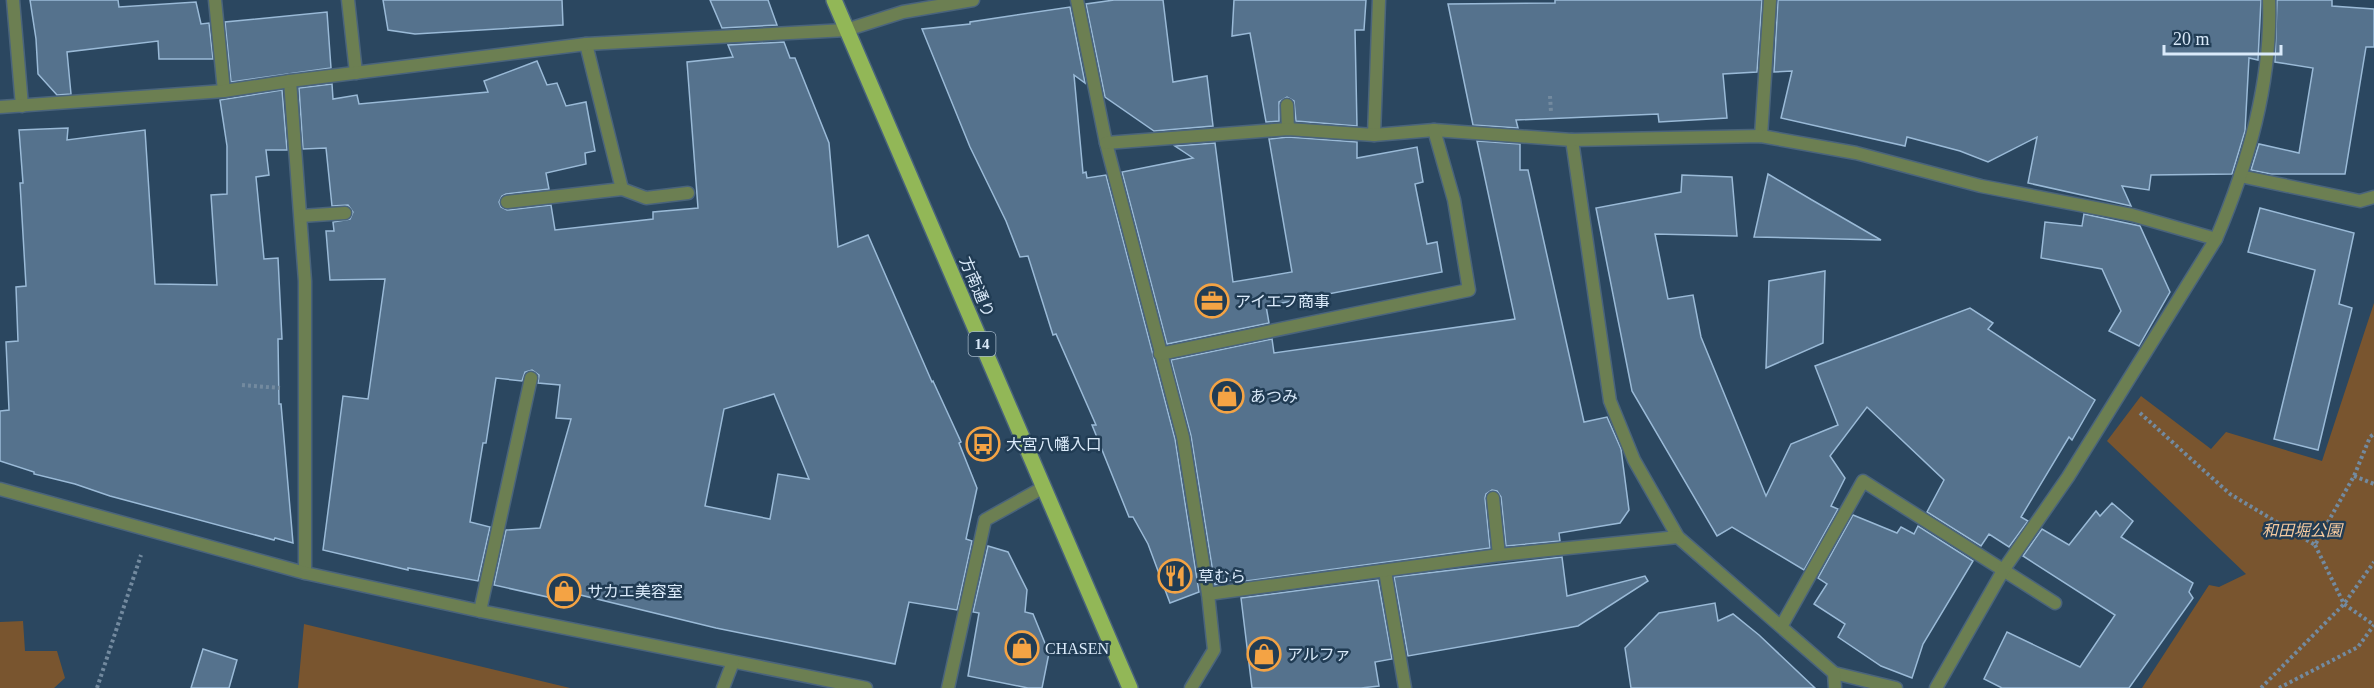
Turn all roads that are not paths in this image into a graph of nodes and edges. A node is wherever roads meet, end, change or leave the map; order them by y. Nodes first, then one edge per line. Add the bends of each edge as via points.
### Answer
1 (13, 0) edge
2 (215, 0) edge
3 (348, 0) edge
4 (834, 0) edge
5 (973, 0) edge
6 (1077, 0) edge
7 (1379, 0) edge
8 (1770, 0) edge
9 (2270, 0) edge
10 (846, 30) junction
11 (585, 44) junction
12 (356, 73) junction
13 (290, 81) junction
14 (224, 91) junction
15 (1287, 105) dead end
16 (22, 106) junction
17 (0, 107) edge
18 (1288, 129) junction
19 (1434, 130) junction
20 (1374, 135) junction
21 (1761, 136) junction
22 (1572, 140) junction
23 (1106, 143) junction
24 (2240, 176) junction
25 (622, 189) junction
26 (688, 193) dead end
27 (2374, 197) edge
28 (507, 202) dead end
29 (345, 213) dead end
30 (301, 216) junction
31 (2216, 239) junction
32 (1160, 354) junction
33 (531, 378) dead end
34 (1044, 487) junction
35 (0, 489) edge
36 (1493, 498) dead end
37 (1678, 537) junction
38 (1499, 555) junction
39 (2004, 569) junction
40 (1385, 571) junction
41 (305, 573) junction
42 (1208, 594) junction
43 (2055, 603) dead end
44 (480, 611) junction
45 (1782, 625) junction
46 (733, 662) junction
47 (1834, 672) junction
48 (723, 688) edge
49 (866, 688) edge
50 (948, 688) edge
51 (1130, 688) edge
52 (1191, 688) edge
53 (1405, 688) edge
54 (1835, 688) edge
55 (1896, 688) edge
56 (1936, 688) edge

1 - 16 street
2 - 14 street
3 - 12 street
4 - 10 main road, 方南通り / 14
5 - 10 street via 903,12
6 - 23 street
7 - 20 street
8 - 21 street
9 - 24 street via 2268,54 2260,105
10 - 11 street
10 - 34 main road, 方南通り / 14
11 - 12 street
11 - 25 street
12 - 13 street
13 - 14 street
13 - 30 street
14 - 16 street
15 - 18 street
16 - 17 street
18 - 20 street
18 - 23 street
19 - 20 street
19 - 22 street
19 - 32 street via 1455,200 1469,290
21 - 22 street
21 - 31 street via 1856,153 1981,186 2132,215
22 - 37 street via 1610,401 1634,460
23 - 32 street
24 - 27 street via 2360,201
24 - 31 street
25 - 26 street via 646,198
25 - 28 street
29 - 30 street
30 - 41 street via 305,280
31 - 39 street via 2068,477
32 - 42 street via 1183,437
33 - 44 street
34 - 50 street via 985,520
34 - 51 main road, 方南通り / 14
35 - 41 street
36 - 38 street
37 - 38 street
37 - 45 street
38 - 40 street
39 - 43 street
39 - 45 street via 1863,481
39 - 56 street
40 - 42 street
40 - 53 street
41 - 44 street
42 - 52 street via 1214,650
44 - 46 street
45 - 47 street
46 - 48 street
46 - 49 street
47 - 54 street
47 - 55 street

